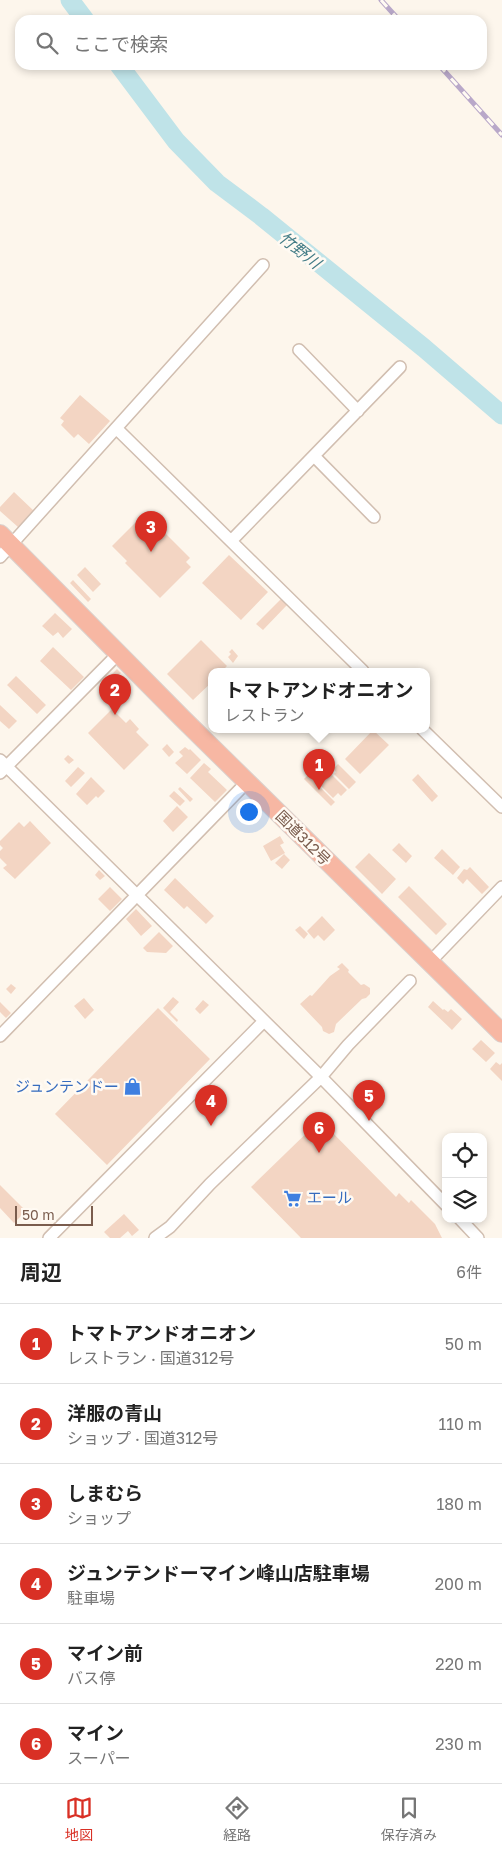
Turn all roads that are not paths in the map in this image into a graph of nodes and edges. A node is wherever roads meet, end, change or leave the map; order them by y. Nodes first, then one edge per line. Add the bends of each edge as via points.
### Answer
1 (263, 265) dead end
2 (298, 350) dead end
3 (400, 367) dead end
4 (358, 411) junction
5 (116, 428) junction
6 (314, 456) junction
7 (374, 517) dead end
8 (231, 541) junction
9 (4, 545) edge
10 (118, 654) junction
11 (360, 668) edge
12 (426, 733) edge
13 (2, 766) edge
14 (247, 782) junction
15 (502, 807) edge
16 (502, 888) edge
17 (136, 895) junction
18 (429, 963) junction
19 (410, 981) dead end
20 (264, 1021) junction
21 (502, 1033) edge
22 (0, 1036) edge
23 (321, 1077) junction
24 (442, 1201) edge
25 (464, 1223) edge
26 (49, 1238) edge
27 (154, 1238) edge
28 (478, 1238) edge

1 - 5 street
2 - 4 street
3 - 4 street
4 - 6 street
5 - 8 street
5 - 9 street
6 - 7 street
6 - 8 street
8 - 11 street
9 - 10 highway, 国道312号
10 - 13 street
10 - 14 highway, 国道312号
12 - 15 street
13 - 17 street
14 - 17 street
14 - 18 highway, 国道312号
16 - 18 street
17 - 20 street
17 - 22 street
18 - 21 highway, 国道312号
19 - 23 street
20 - 23 street
20 - 26 street
23 - 24 street
23 - 27 street via 170,1227
25 - 28 street

